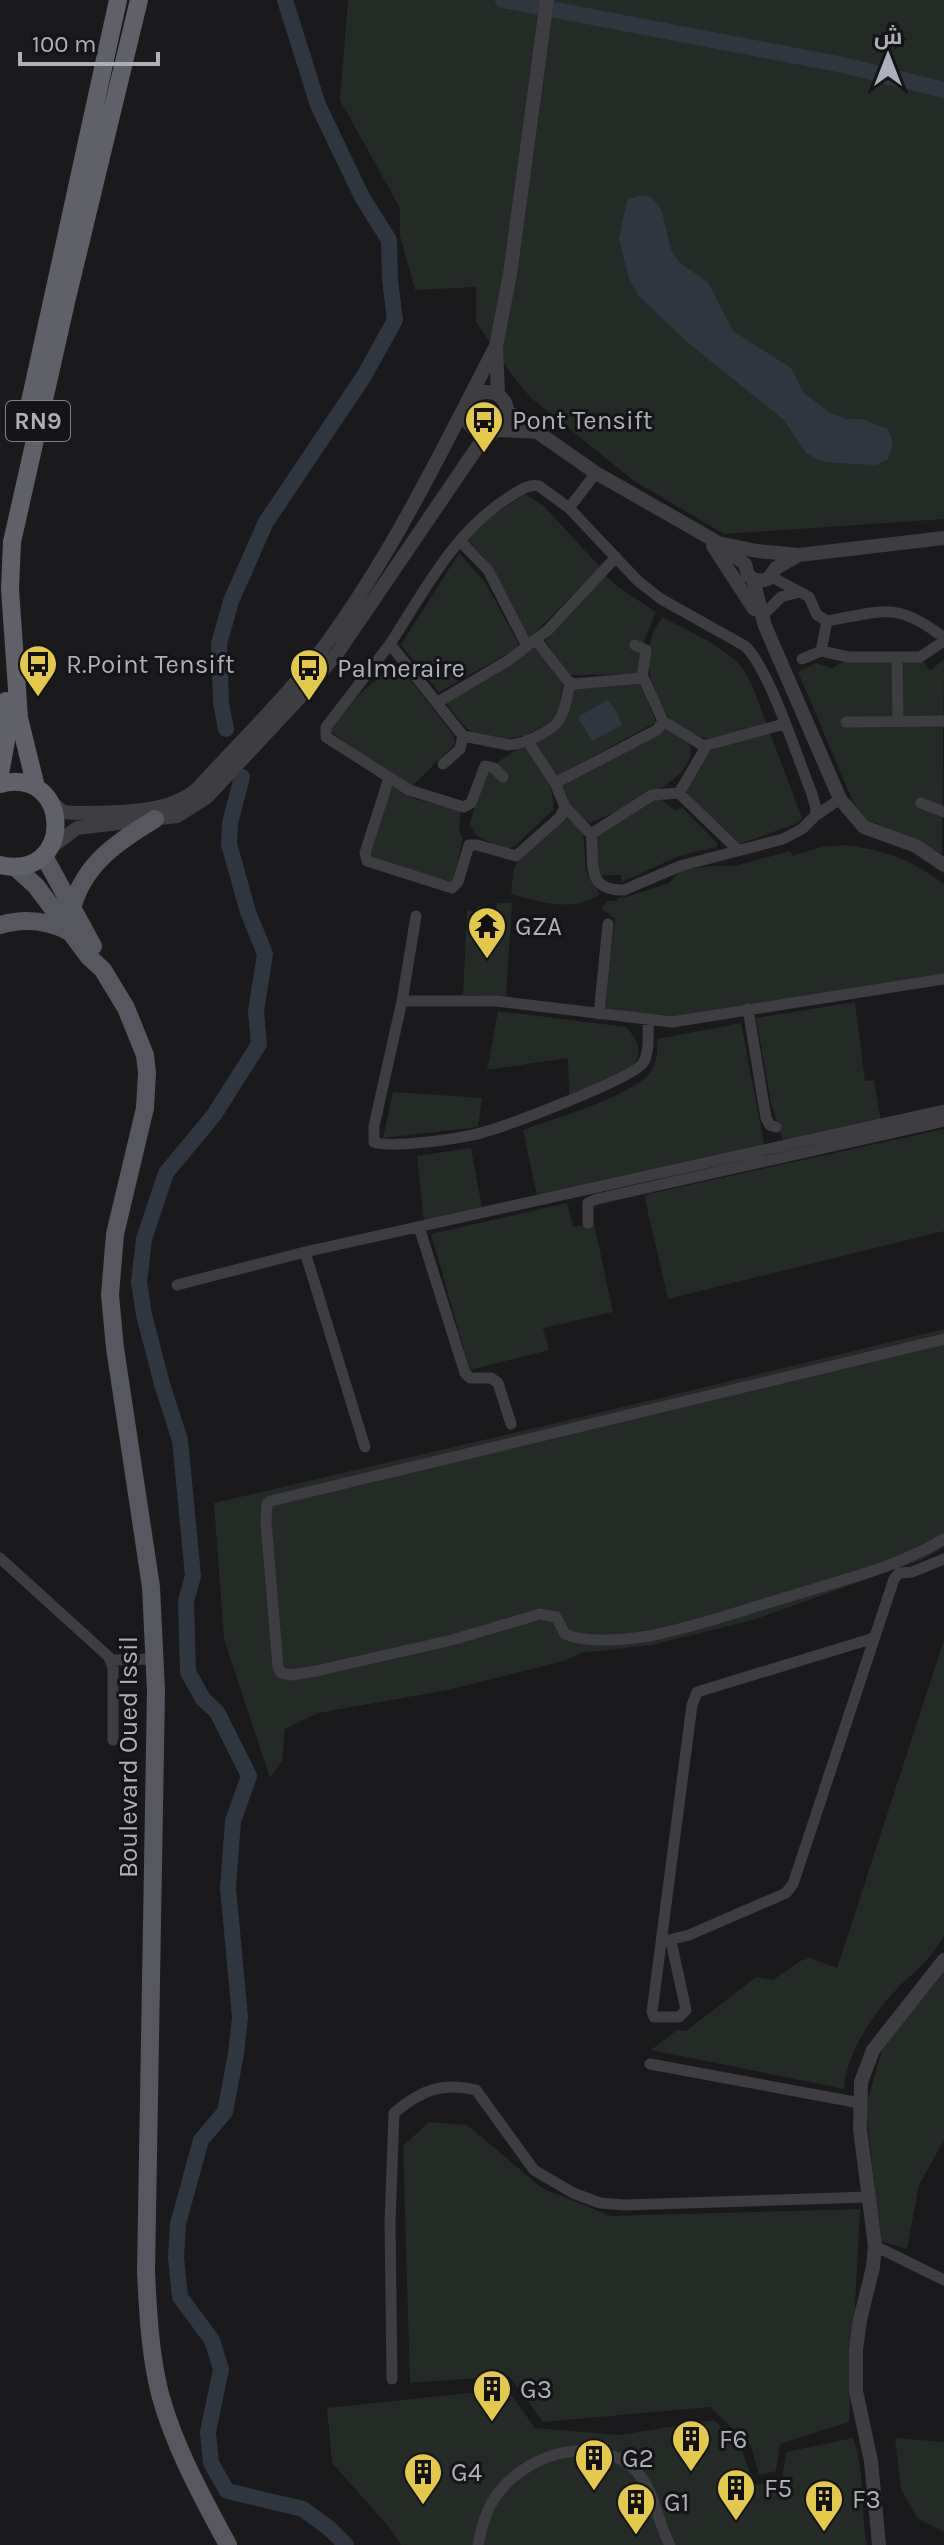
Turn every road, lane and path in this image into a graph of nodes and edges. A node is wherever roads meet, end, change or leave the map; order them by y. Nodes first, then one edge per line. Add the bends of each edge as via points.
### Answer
1 (118, 0) edge
2 (139, 0) edge
3 (547, 0) edge
4 (496, 346) junction
5 (498, 394) junction
6 (468, 402) junction
7 (507, 411) junction
8 (492, 432) junction
9 (541, 432) junction
10 (596, 473) junction
11 (569, 508) junction
12 (944, 538) edge
13 (711, 539) junction
14 (460, 541) junction
15 (762, 552) junction
16 (799, 555) junction
17 (616, 557) junction
18 (0, 564) edge
19 (745, 564) junction
20 (766, 576) junction
21 (799, 592) junction
22 (0, 599) edge
23 (764, 620) junction
24 (827, 621) junction
25 (944, 639) edge
26 (531, 643) junction
27 (390, 644) junction
28 (635, 645) dead end
29 (821, 651) junction
30 (897, 657) junction
31 (802, 659) dead end
32 (643, 677) junction
33 (570, 683) junction
34 (2, 692) edge
35 (438, 702) junction
36 (663, 721) junction
37 (898, 721) junction
38 (944, 721) edge
39 (846, 722) dead end
40 (784, 724) junction
41 (463, 736) junction
42 (527, 740) junction
43 (707, 745) junction
44 (443, 764) dead end
45 (0, 774) edge
46 (503, 777) dead end
47 (389, 778) junction
48 (555, 783) junction
49 (0, 784) edge
50 (36, 787) junction
51 (203, 792) junction
52 (679, 793) junction
53 (840, 799) junction
54 (51, 802) junction
55 (921, 803) dead end
56 (565, 807) junction
57 (944, 812) edge
58 (815, 816) junction
59 (155, 819) junction
60 (591, 834) junction
61 (738, 850) junction
62 (47, 852) junction
63 (944, 865) edge
64 (6, 868) edge
65 (72, 908) junction
66 (416, 916) dead end
67 (608, 924) dead end
68 (0, 925) edge
69 (70, 932) junction
70 (103, 970) junction
71 (944, 979) edge
72 (402, 1001) junction
73 (748, 1009) junction
74 (599, 1014) junction
75 (648, 1021) junction
76 (944, 1110) edge
77 (944, 1121) edge
78 (776, 1127) dead end
79 (588, 1223) dead end
80 (419, 1227) junction
81 (305, 1252) junction
82 (177, 1285) dead end
83 (944, 1339) edge
84 (511, 1424) dead end
85 (365, 1447) dead end
86 (944, 1539) edge
87 (0, 1558) edge
88 (944, 1559) edge
89 (874, 1638) junction
90 (156, 1659) junction
91 (110, 1660) junction
92 (113, 1740) dead end
93 (665, 1941) junction
94 (944, 1960) edge
95 (650, 2064) dead end
96 (860, 2103) junction
97 (868, 2197) junction
98 (875, 2246) junction
99 (944, 2280) edge
100 (392, 2379) dead end
101 (668, 2544) edge
102 (228, 2545) edge
103 (478, 2545) edge
104 (879, 2545) edge

1 - 18 highway, RN9 via 9,497
2 - 50 highway, RN9 via 12,542 19,718
3 - 4 street
4 - 5 street
4 - 6 street
5 - 6 street via 482,391
5 - 7 street
6 - 8 street via 465,417 470,426
6 - 51 street via 393,543 346,615
7 - 8 street via 505,422
7 - 9 street
8 - 9 street
8 - 51 street via 338,652 251,750
9 - 10 street
10 - 11 street
10 - 13 street
11 - 14 street via 539,486 526,487 480,517
11 - 17 street
12 - 16 street
13 - 15 street
13 - 19 street
13 - 23 street
14 - 26 street via 488,570
14 - 27 street
15 - 16 street
15 - 19 street via 751,554
15 - 20 street via 776,562
16 - 20 street
17 - 26 street via 569,611
17 - 40 street via 661,599 753,653
19 - 20 street via 748,575
20 - 21 street
20 - 23 street
21 - 23 street via 781,597
21 - 24 street
22 - 34 highway
23 - 53 street
24 - 25 street via 892,611 907,614
24 - 29 street
25 - 30 street via 920,657
26 - 33 street
26 - 35 street
27 - 35 street
27 - 47 street via 325,732 332,742
28 - 32 street via 646,650
29 - 30 street
29 - 31 street
30 - 37 street
32 - 33 street
32 - 36 street
33 - 42 street via 559,720
34 - 45 highway via 6,741
35 - 41 street
36 - 43 street
36 - 48 street via 657,730
37 - 38 street
37 - 39 street
40 - 43 street
40 - 58 street via 812,794
41 - 42 street via 509,745
41 - 44 street via 460,749
42 - 48 street
43 - 52 street
46 - 47 street via 485,766 471,803 464,807 418,794
47 - 56 street via 366,849 367,861 446,888 456,887 469,845 519,855
48 - 56 street
49 - 50 highway
50 - 54 highway
51 - 54 street via 160,807 76,813 63,812
51 - 59 street via 177,816
52 - 60 street via 652,795
52 - 61 street
53 - 58 street
53 - 63 street via 864,827 916,846
54 - 62 highway via 57,822
55 - 57 street
56 - 60 street
58 - 61 street via 783,839
59 - 62 street via 77,828
59 - 65 main road via 94,863 77,888
60 - 61 street via 594,874 603,888 614,890
62 - 64 highway via 28,865
62 - 65 main road, Boulevard Oued Issil
64 - 69 main road, Boulevard Oued Issil via 36,886
65 - 70 main road, Boulevard Oued Issil
66 - 72 street
67 - 74 street
68 - 69 main road via 31,921
69 - 70 main road, Boulevard Oued Issil
70 - 90 main road, Boulevard Oued Issil via 137,1032 147,1073 142,1127 113,1245 110,1295 151,1587
71 - 73 street
72 - 74 street via 496,1001
72 - 75 street via 374,1142 385,1145 485,1132 619,1080 647,1056
73 - 75 street
73 - 78 street via 766,1118
74 - 75 street
76 - 80 street
77 - 79 street via 597,1199 588,1203
80 - 81 street
80 - 84 street via 465,1373 498,1383
81 - 82 street
81 - 85 street
83 - 86 street via 271,1501 266,1522 278,1667 291,1675 316,1671 540,1614 556,1617 572,1637 648,1636 876,1569
87 - 91 street
88 - 89 street via 899,1573
89 - 93 street via 793,1884 786,1893
89 - 93 street via 697,1692
90 - 91 street
90 - 102 main road, Boulevard Oued Issil via 148,2323 160,2394 173,2433
91 - 92 street
93 - 93 street via 686,2006 679,2017 652,2014
94 - 96 street via 873,2050 861,2082
95 - 96 street
96 - 97 street
97 - 98 street
97 - 100 street via 600,2203 534,2170 476,2090 454,2085 434,2089 394,2113
98 - 99 street
98 - 104 street via 856,2350 856,2391 871,2461
101 - 103 street via 652,2497 633,2468 609,2455 573,2450 542,2460 506,2484 485,2515

